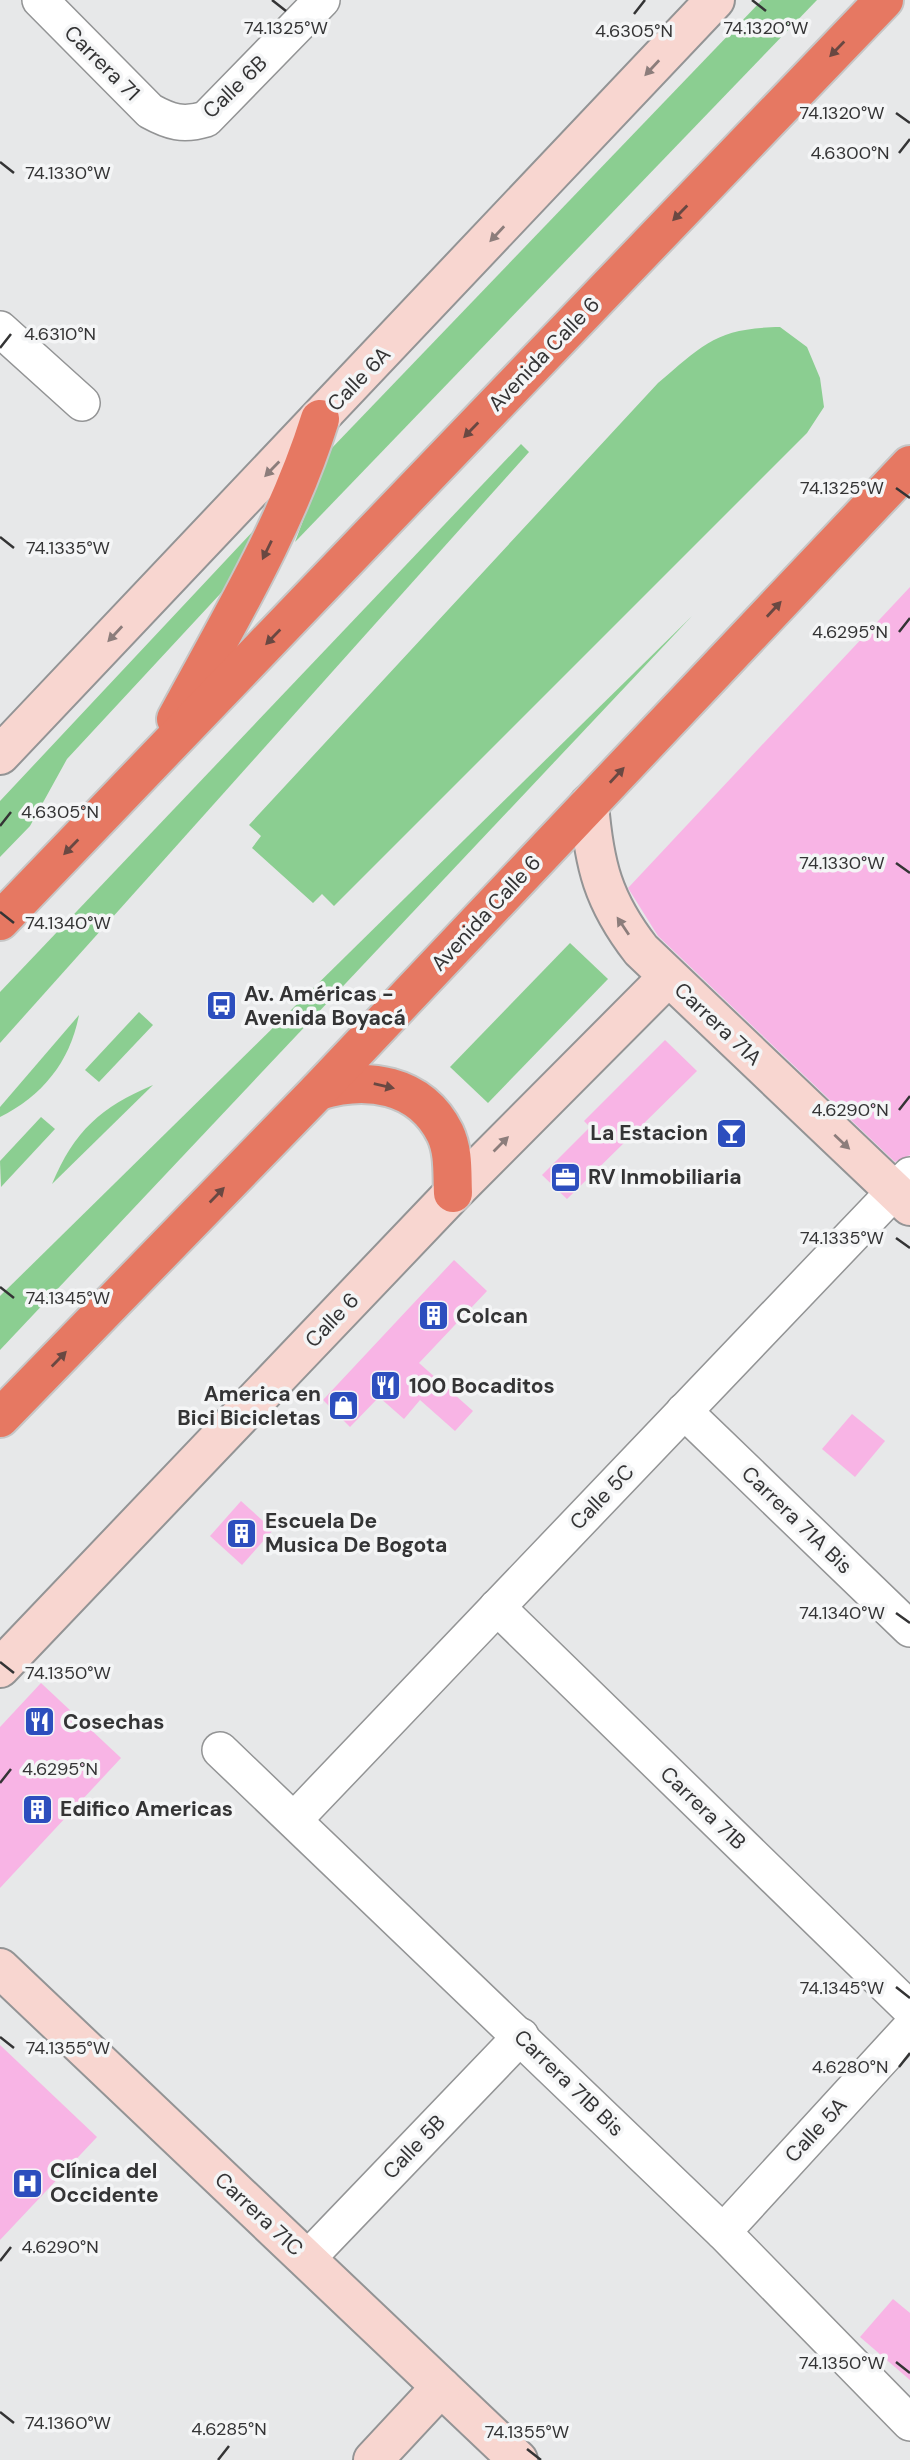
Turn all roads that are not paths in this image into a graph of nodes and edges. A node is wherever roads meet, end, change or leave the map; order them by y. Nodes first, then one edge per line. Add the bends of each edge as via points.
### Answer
1 (40, 0) edge
2 (322, 0) edge
3 (715, 0) edge
4 (884, 0) edge
5 (168, 121) joint
6 (3, 338) edge
7 (82, 403) dead end
8 (320, 419) junction
9 (910, 464) edge
10 (0, 755) edge
11 (152, 762) junction
12 (589, 804) junction
13 (0, 921) edge
14 (668, 977) junction
15 (318, 1091) junction
16 (905, 1191) edge
17 (453, 1193) junction
18 (684, 1411) junction
19 (4, 1416) edge
20 (497, 1607) junction
21 (910, 1629) edge
22 (0, 1668) edge
23 (220, 1750) dead end
24 (294, 1820) junction
25 (0, 1968) edge
26 (910, 2009) edge
27 (910, 2028) edge
28 (521, 2036) junction
29 (723, 2232) junction
30 (307, 2259) junction
31 (442, 2387) junction
32 (910, 2423) edge
33 (373, 2460) edge
34 (518, 2460) edge

1 - 5 street, Carrera 71 via 150,111
2 - 5 street, Calle 6B via 205,119 187,125
3 -> 8 street, Calle 6A
4 -> 11 highway, Avenida Calle 6
6 - 7 street
8 -> 10 street, Calle 6A
8 -> 11 highway via 269,548
12 -> 9 highway, Avenida Calle 6
11 -> 13 highway, Avenida Calle 6
14 -> 12 street, Carrera 71A via 641,950 609,903 593,854
12 - 15 highway, Avenida Calle 6
14 -> 16 street, Carrera 71A
17 -> 14 street, Calle 6
15 -> 17 highway via 362,1082 405,1091 445,1133 452,1158
19 -> 15 highway, Avenida Calle 6
16 - 18 street, Calle 5C
17 - 22 street, Calle 6
18 - 20 street, Calle 5C
18 - 21 street, Carrera 71A Bis
20 - 24 street, Calle 5C
20 - 26 street, Carrera 71B
23 - 24 street, Carrera 71B Bis
24 - 28 street, Carrera 71B Bis
25 - 30 street, Carrera 71C
27 - 29 street, Calle 5A
28 - 29 street, Carrera 71B Bis
28 - 30 street, Calle 5B
29 - 32 street, Carrera 71B Bis
30 - 31 street, Carrera 71C
31 - 33 street
31 - 34 street, Carrera 71C

